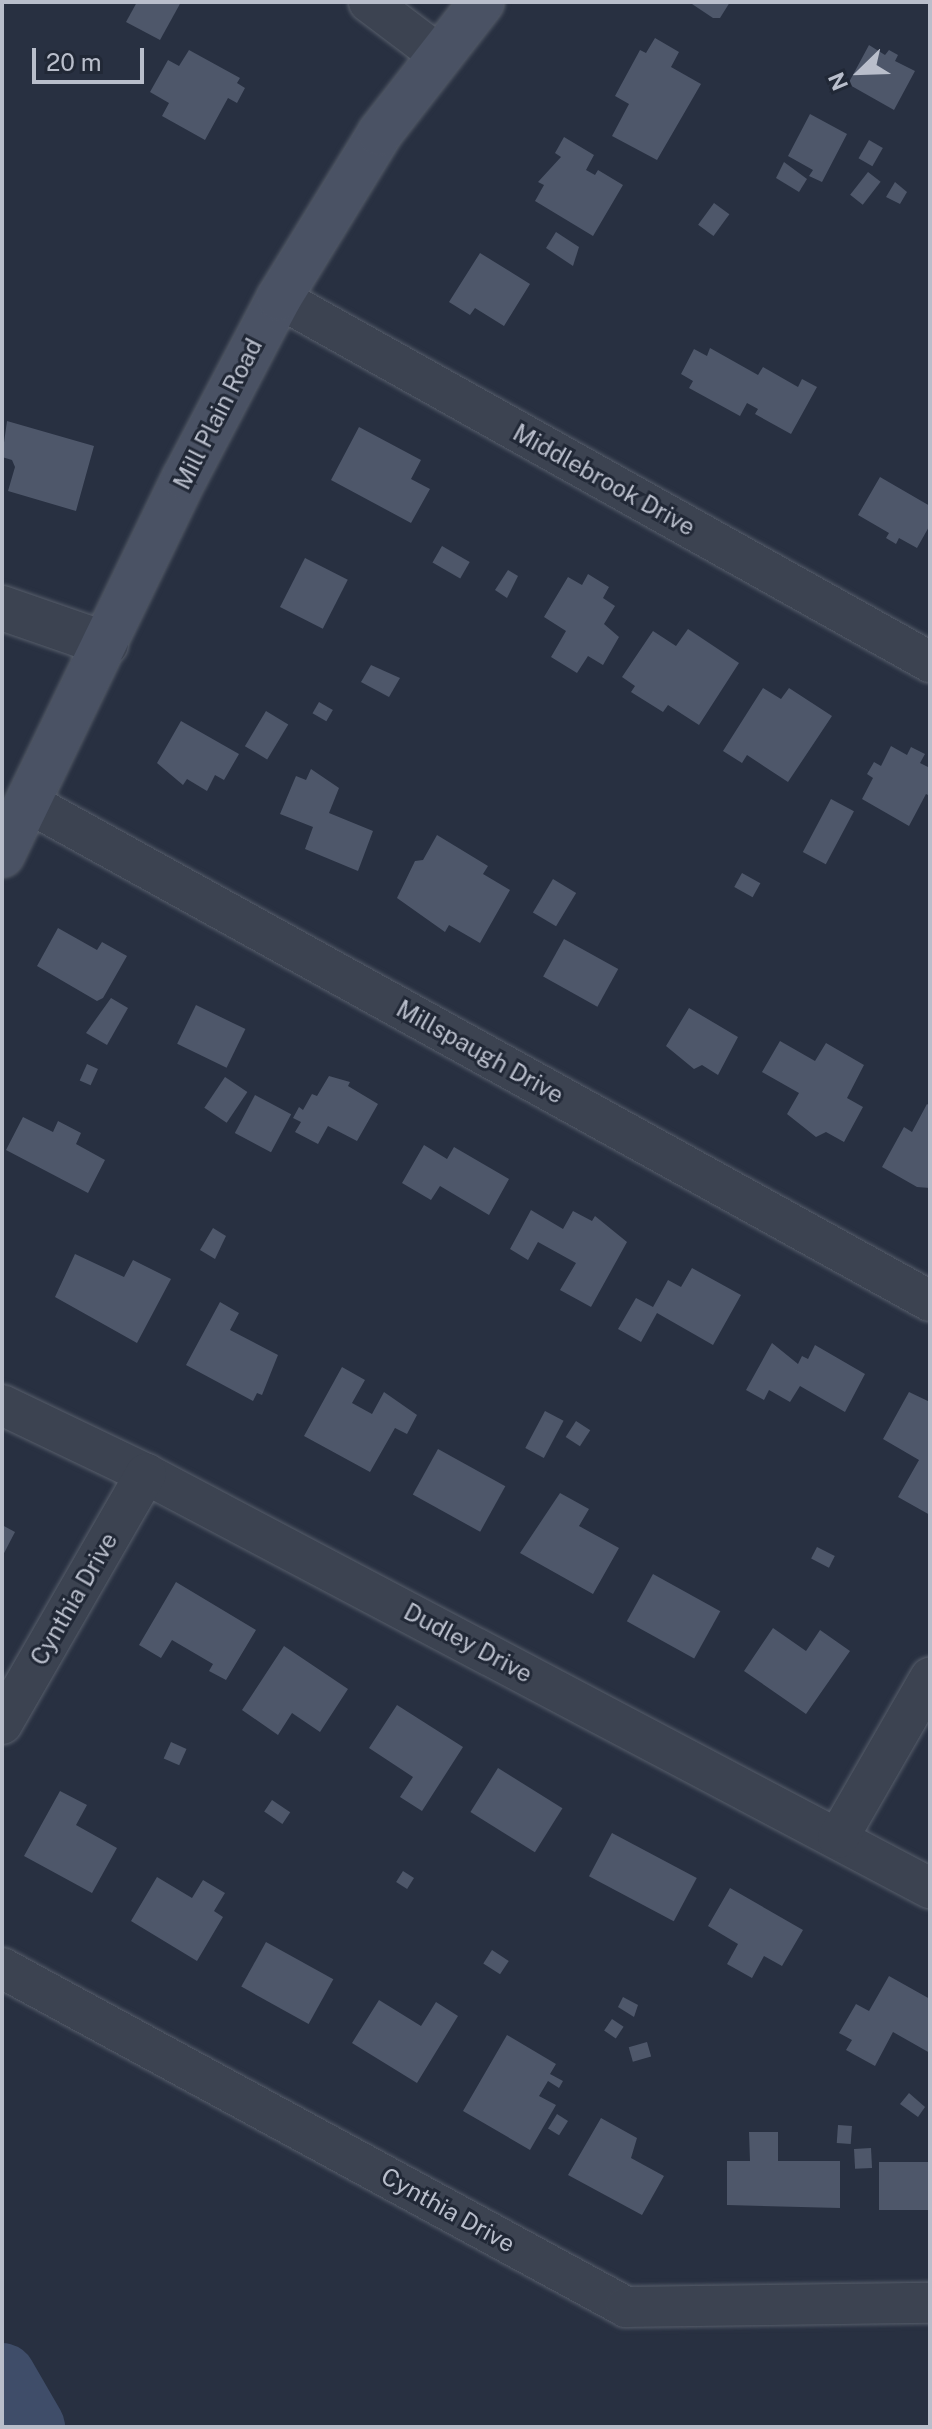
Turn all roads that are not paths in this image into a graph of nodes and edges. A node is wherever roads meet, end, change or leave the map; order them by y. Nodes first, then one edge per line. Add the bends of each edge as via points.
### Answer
1 (369, 2) edge
2 (482, 2) edge
3 (439, 55) junction
4 (279, 298) junction
5 (2, 608) edge
6 (106, 644) junction
7 (930, 662) edge
8 (29, 803) junction
9 (2, 855) edge
10 (930, 1301) edge
11 (2, 1405) edge
12 (146, 1474) junction
13 (930, 1678) edge
14 (2, 1724) edge
15 (838, 1838) junction
16 (930, 1888) edge
17 (2, 1968) edge
18 (930, 2303) edge

1 - 3 street
2 - 3 main road, Mill Plain Road
3 - 4 main road, Mill Plain Road via 380,133
4 - 6 main road, Mill Plain Road
4 - 7 street, Middlebrook Drive
5 - 6 street
6 - 8 main road, Mill Plain Road
8 - 9 main road, Mill Plain Road
8 - 10 street, Millspaugh Drive
11 - 12 street, Dudley Drive
12 - 14 street, Cynthia Drive
12 - 15 street, Dudley Drive
13 - 15 street
15 - 16 street, Dudley Drive
17 - 18 street, Cynthia Drive via 626,2307

